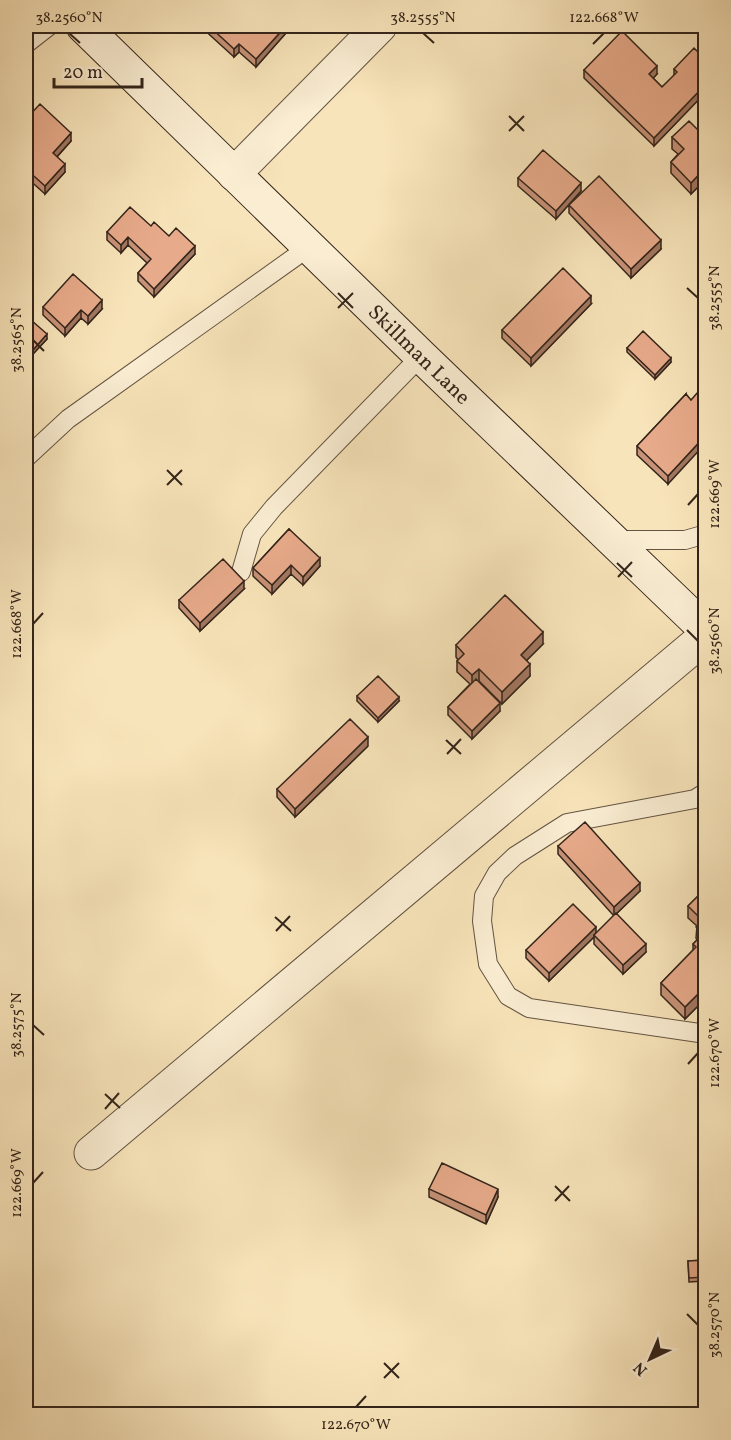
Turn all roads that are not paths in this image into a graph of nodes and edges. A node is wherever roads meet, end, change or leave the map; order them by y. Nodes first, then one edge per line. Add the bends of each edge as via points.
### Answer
1 (49, 26) edge
2 (83, 26) edge
3 (380, 26) edge
4 (26, 44) edge
5 (234, 174) junction
6 (309, 247) junction
7 (421, 356) junction
8 (26, 458) edge
9 (705, 534) edge
10 (613, 540) junction
11 (241, 572) dead end
12 (705, 630) edge
13 (705, 636) edge
14 (705, 792) edge
15 (705, 1034) edge
16 (91, 1153) dead end

1 - 4 lane
2 - 5 street, Skillman Lane
3 - 5 street
5 - 6 street, Skillman Lane
6 - 7 street, Skillman Lane
6 - 8 lane via 68,419
7 - 10 street, Skillman Lane
7 - 11 lane via 252,534
9 - 10 lane via 685,540
10 - 12 street, Skillman Lane
13 - 16 street
14 - 15 lane via 695,799 567,823 515,856 497,873 484,896 482,921 488,964 508,996 529,1008

